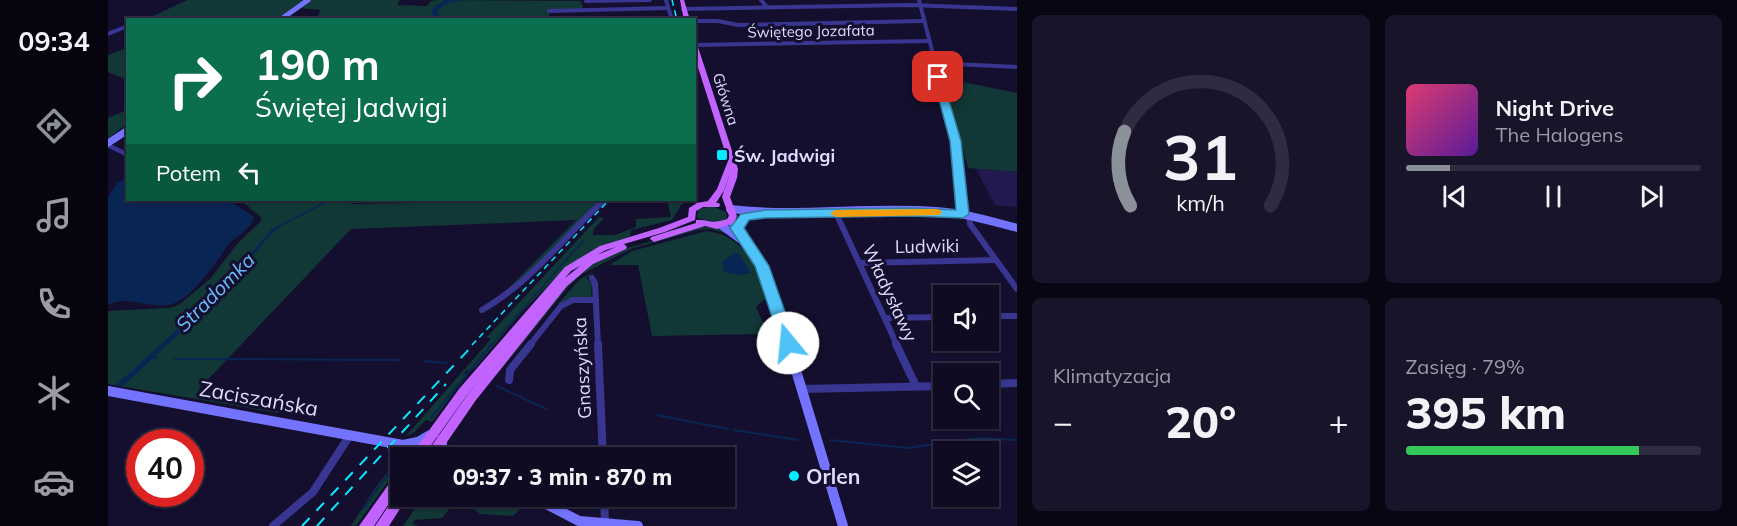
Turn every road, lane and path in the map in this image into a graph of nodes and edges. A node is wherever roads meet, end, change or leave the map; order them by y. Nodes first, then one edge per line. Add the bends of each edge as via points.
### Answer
1 (308, 0) edge
2 (650, 0) edge
3 (666, 0) edge
4 (761, 0) edge
5 (586, 1) edge
6 (919, 2) edge
7 (668, 8) junction
8 (683, 8) edge
9 (767, 8) junction
10 (1017, 9) edge
11 (549, 11) dead end
12 (283, 18) edge
13 (671, 18) edge
14 (696, 21) edge
15 (923, 21) junction
16 (126, 27) edge
17 (108, 34) edge
18 (928, 41) junction
19 (696, 45) edge
20 (696, 48) edge
21 (934, 63) junction
22 (1017, 67) edge
23 (126, 131) edge
24 (108, 144) edge
25 (126, 154) edge
26 (731, 161) junction
27 (603, 201) edge
28 (710, 204) junction
29 (729, 209) junction
30 (836, 213) junction
31 (765, 214) junction
32 (966, 215) junction
33 (692, 218) junction
34 (733, 223) junction
35 (703, 224) junction
36 (721, 225) junction
37 (1017, 228) edge
38 (745, 240) junction
39 (996, 260) junction
40 (860, 263) junction
41 (592, 278) dead end
42 (1017, 289) edge
43 (596, 300) junction
44 (482, 310) dead end
45 (999, 316) edge
46 (1017, 316) edge
47 (933, 317) edge
48 (886, 318) junction
49 (508, 380) dead end
50 (999, 384) edge
51 (1017, 384) edge
52 (916, 386) junction
53 (933, 386) edge
54 (802, 389) junction
55 (108, 391) edge
56 (351, 434) junction
57 (437, 437) junction
58 (403, 445) joint
59 (427, 447) edge
60 (433, 447) edge
61 (442, 447) edge
62 (603, 447) edge
63 (390, 492) edge
64 (395, 507) edge
65 (552, 507) edge
66 (604, 507) edge
67 (605, 523) junction
68 (273, 526) edge
69 (366, 526) edge
70 (382, 526) edge
71 (638, 526) edge
72 (843, 526) edge

1 - 12 street
2 - 5 street
3 - 7 street
4 - 9 street
6 - 9 street
6 - 10 street
6 - 15 street
7 - 11 street
7 - 13 street
8 - 9 street
14 - 15 street via 749,25
15 - 18 street
16 - 17 street
18 - 19 street, Świętego Jozafata
18 - 21 street
20 - 26 main road, Główna
21 - 22 street
21 - 32 street via 956,141
23 - 24 street
24 - 25 street
26 - 28 main road via 722,188
26 - 29 main road, Główna via 734,175 726,197
27 - 44 street via 536,270 499,302
28 - 29 main road
28 - 33 main road via 693,208
29 - 31 street
29 - 34 main road
30 - 31 street
30 - 32 street
30 - 40 street, Władysławy
31 - 34 street
32 - 37 street
32 - 39 street
33 - 35 main road
33 - 57 main road via 603,248 568,269 470,384
34 - 36 main road
34 - 38 street
35 - 36 main road
35 - 57 main road via 614,250 583,267
36 - 38 street
38 - 54 street via 768,279
39 - 40 street, Ludwiki
39 - 42 street
40 - 48 street, Władysławy
41 - 43 street, Gnaszyńska
43 - 49 street via 573,300 561,306 510,370
43 - 62 street, Gnaszyńska
45 - 46 street
47 - 48 street
48 - 52 street, Władysławy
50 - 51 street
52 - 53 street
52 - 54 street
54 - 72 street
55 - 56 street, Zaciszańska
56 - 58 street, Zaciszańska
56 - 68 street via 314,492
57 - 58 street
57 - 59 main road
57 - 60 main road
57 - 61 street
63 - 69 main road
64 - 70 main road
65 - 67 street via 579,521
66 - 67 street
67 - 71 street

